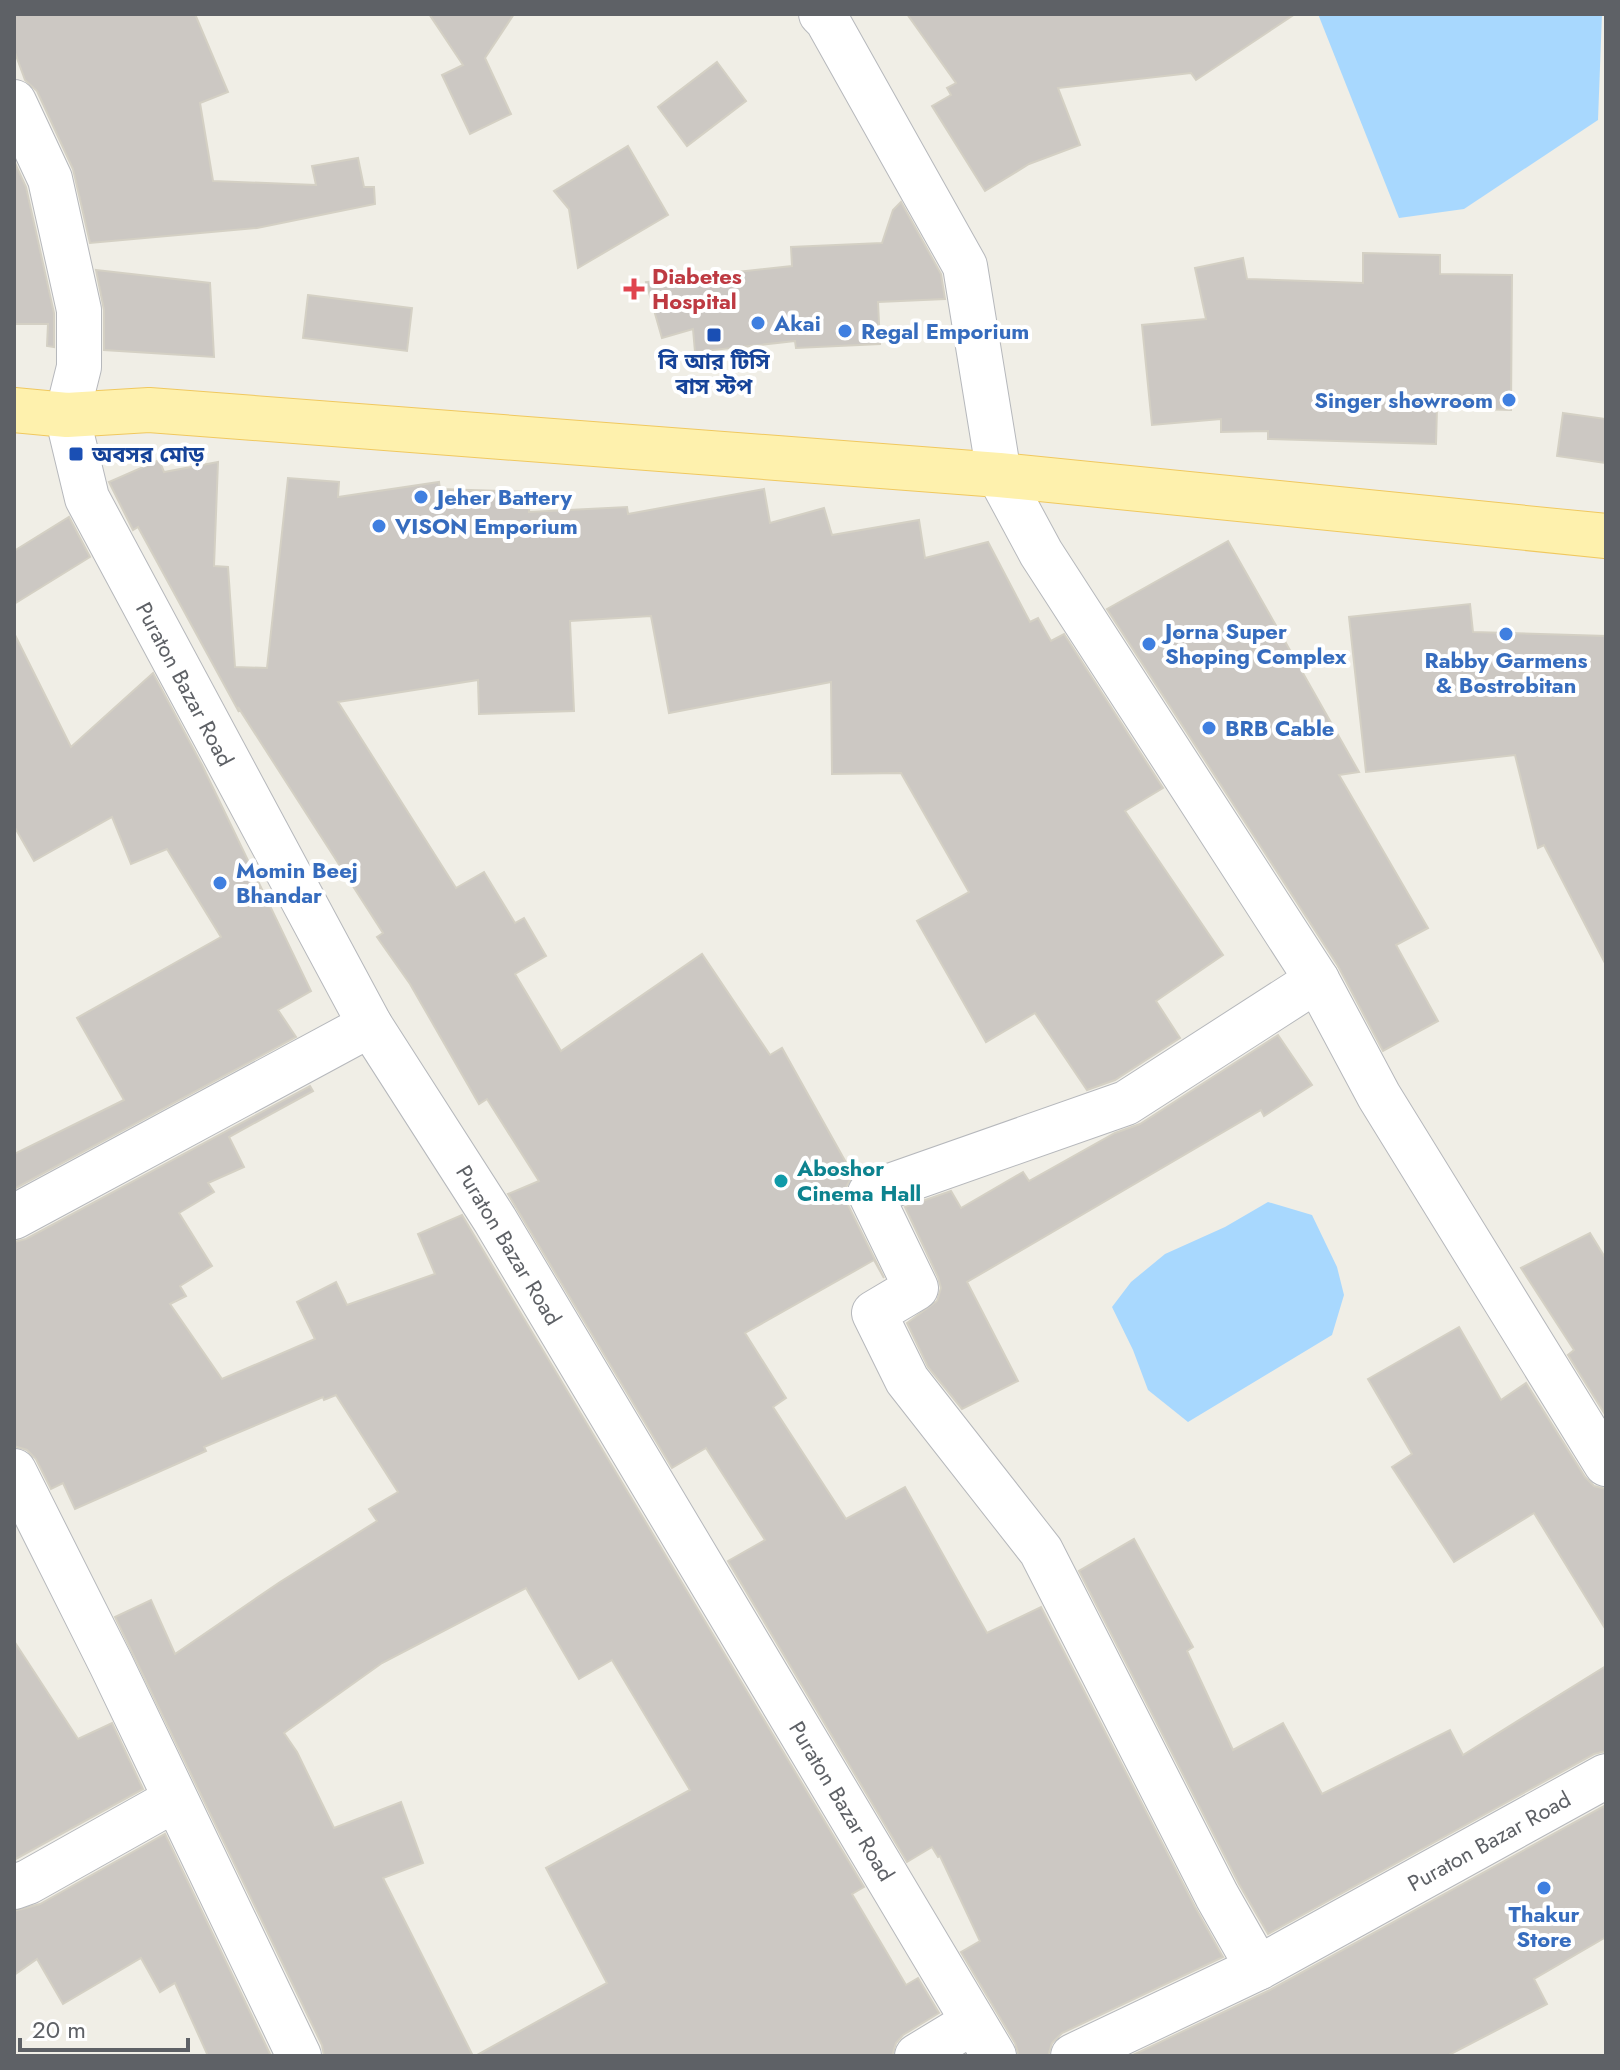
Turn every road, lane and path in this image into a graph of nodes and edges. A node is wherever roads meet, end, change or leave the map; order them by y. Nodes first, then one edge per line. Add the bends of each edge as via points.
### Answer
1 (821, 14) edge
2 (14, 102) edge
3 (14, 410) edge
4 (67, 415) junction
5 (999, 475) junction
6 (1603, 541) edge
7 (1317, 980) junction
8 (370, 1025) junction
9 (14, 1217) edge
10 (1606, 1464) edge
11 (14, 1471) edge
12 (1606, 1776) edge
13 (174, 1800) junction
14 (14, 1887) edge
15 (1258, 1968) junction
16 (984, 2039) edge
17 (299, 2056) edge
18 (917, 2056) edge
19 (1073, 2056) edge

1 - 5 street via 965,266
2 - 4 street via 50,179 79,310 79,367
3 - 4 main road
4 - 5 main road via 149,410
4 - 8 street, Puraton Bazar Road via 87,498
5 - 6 main road
5 - 7 street via 1041,553
7 - 10 street via 1379,1096
7 - 15 street via 1126,1103 870,1193 916,1288 874,1313 907,1380 1041,1551
8 - 9 street
8 - 16 street, Puraton Bazar Road via 503,1234
11 - 13 street
12 - 15 street, Puraton Bazar Road
13 - 14 street
13 - 17 street
15 - 19 street, Puraton Bazar Road
16 - 18 street

